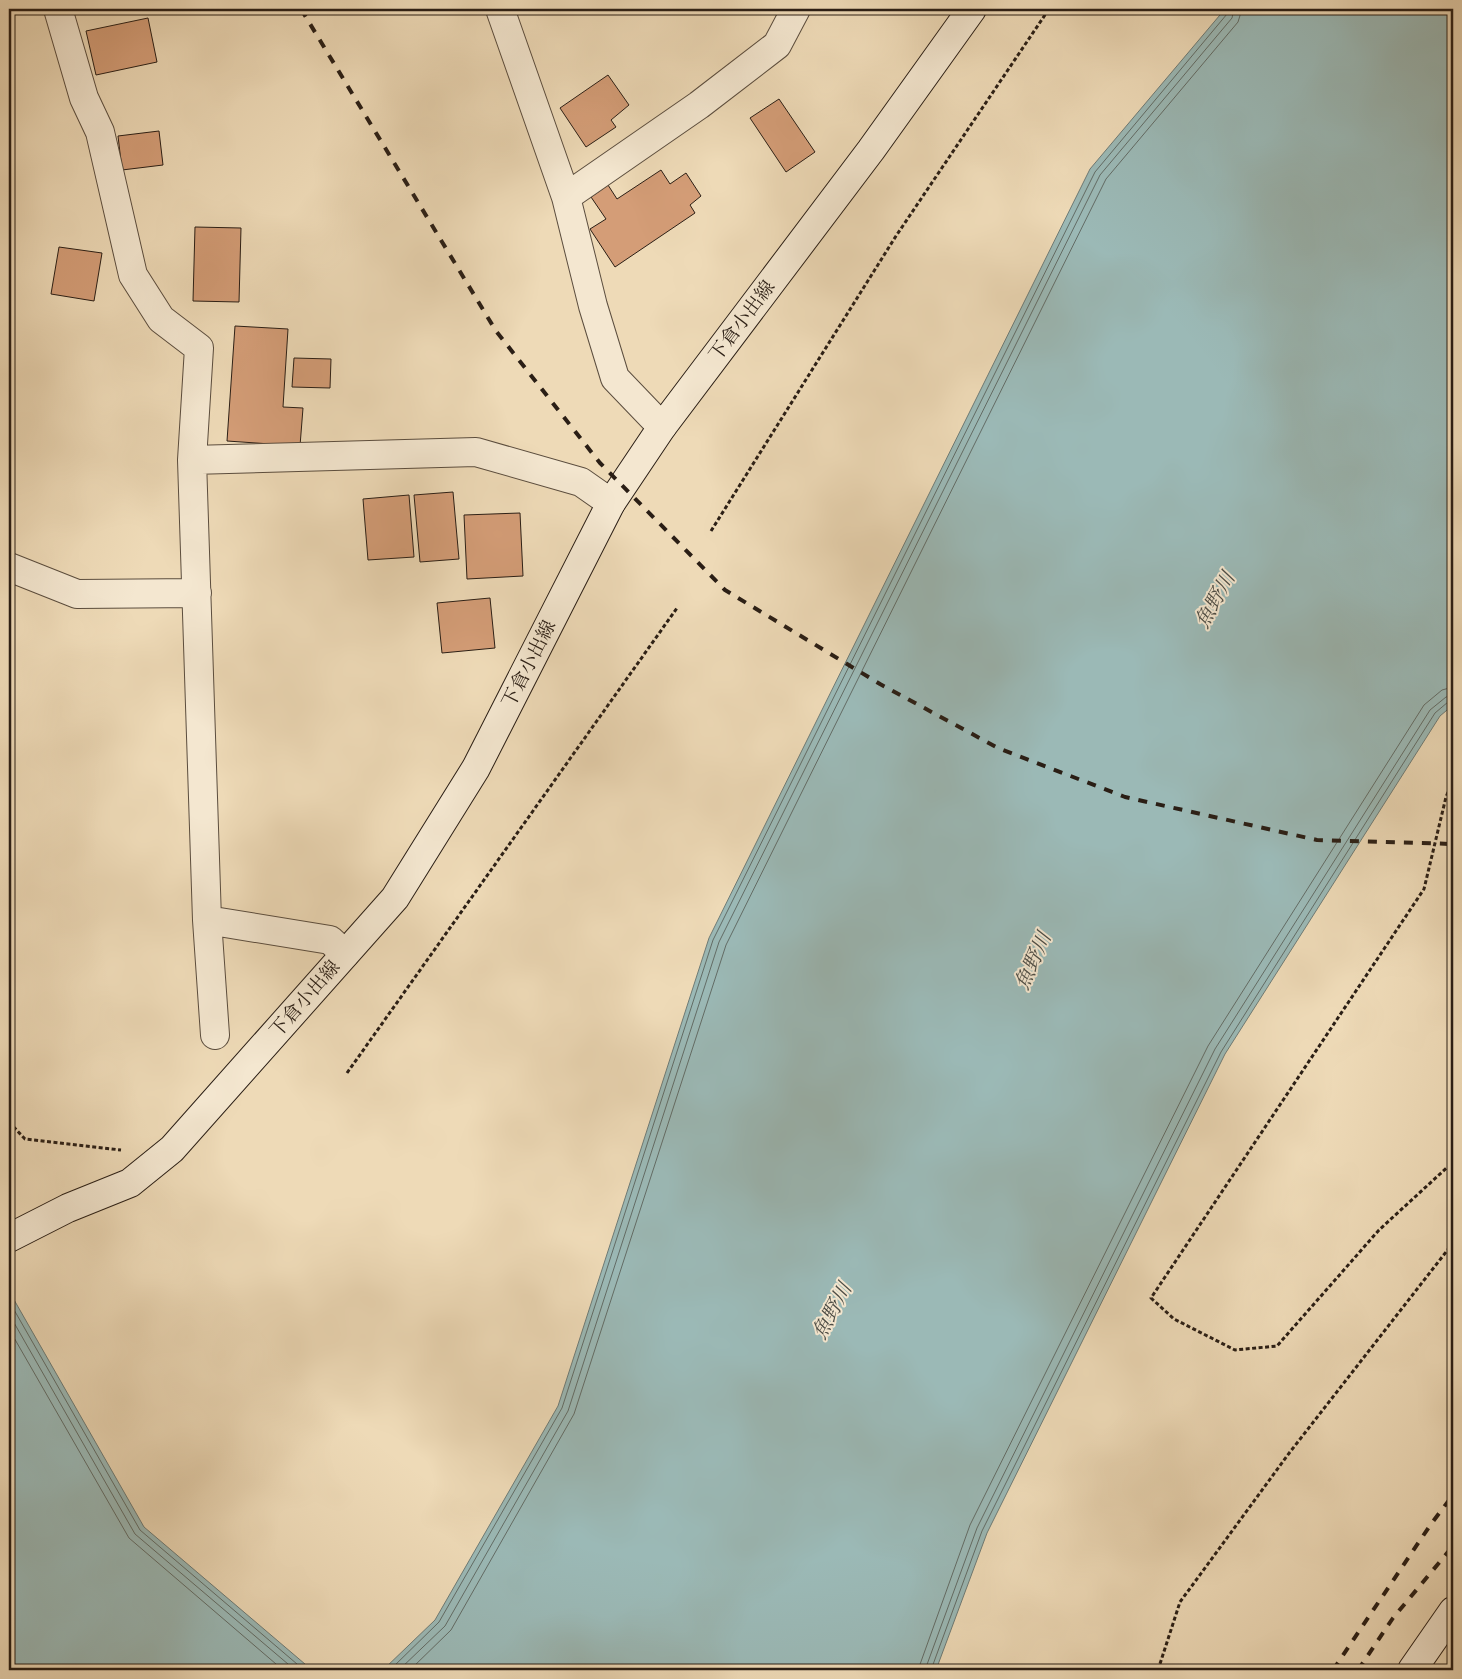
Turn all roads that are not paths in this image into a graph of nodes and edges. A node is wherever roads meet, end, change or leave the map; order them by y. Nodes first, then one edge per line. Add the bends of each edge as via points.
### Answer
1 (58, 9) edge
2 (500, 9) edge
3 (796, 9) edge
4 (972, 9) edge
5 (566, 197) junction
6 (662, 427) junction
7 (192, 460) junction
8 (611, 503) junction
9 (9, 567) edge
10 (197, 593) junction
11 (207, 920) junction
12 (345, 954) junction
13 (216, 1034) dead end
14 (9, 1238) edge
15 (1453, 1611) edge
16 (1412, 1670) edge

1 - 7 street via 84,98 100,132 134,274 161,319 199,348
2 - 5 street
3 - 5 street via 777,46 699,105
4 - 6 street, 下倉小出線
5 - 6 street via 615,378
6 - 8 street, 下倉小出線
7 - 8 street via 476,452 581,482
7 - 10 street
8 - 12 street, 下倉小出線 via 476,768 395,898
9 - 10 street via 77,594
10 - 11 street
11 - 12 street via 330,940
11 - 13 street
12 - 14 street, 下倉小出線 via 172,1149 130,1183 68,1208
15 - 16 street

